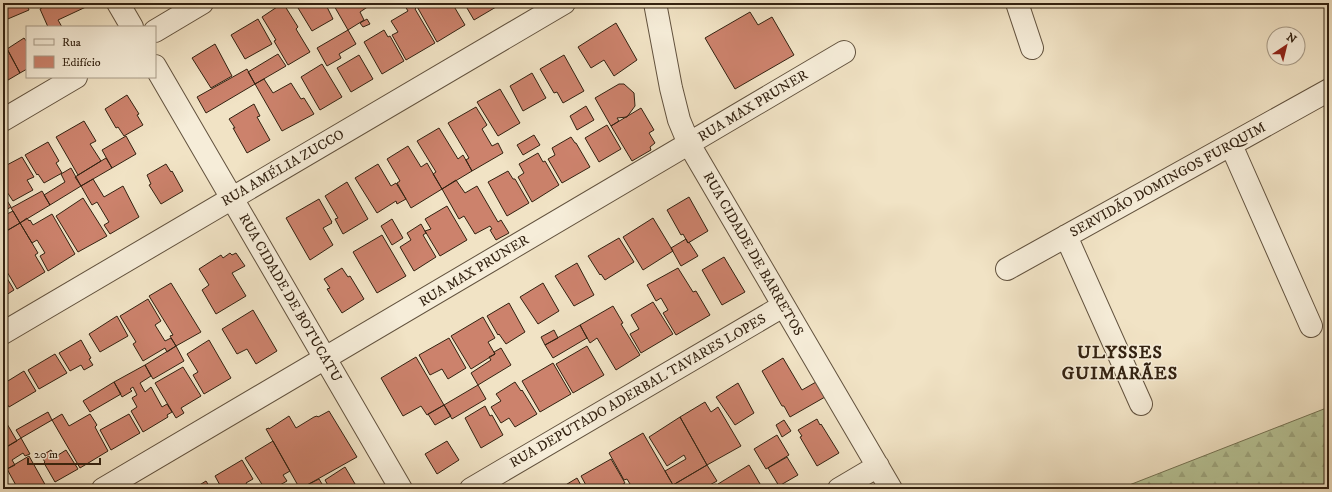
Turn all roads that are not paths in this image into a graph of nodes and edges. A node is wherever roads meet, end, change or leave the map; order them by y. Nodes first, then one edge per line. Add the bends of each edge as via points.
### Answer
1 (118, 3) edge
2 (202, 3) edge
3 (564, 3) edge
4 (655, 3) edge
5 (1017, 3) edge
6 (131, 26) edge
7 (156, 30) edge
8 (1032, 48) dead end
9 (844, 52) dead end
10 (156, 68) edge
11 (74, 78) edge
12 (1329, 90) edge
13 (3, 120) edge
14 (689, 144) junction
15 (1231, 145) junction
16 (232, 198) junction
17 (1066, 236) junction
18 (1007, 269) dead end
19 (783, 306) junction
20 (1311, 326) dead end
21 (3, 333) edge
22 (325, 358) junction
23 (1141, 404) dead end
24 (878, 466) junction
25 (103, 489) edge
26 (401, 489) edge
27 (471, 489) edge
28 (839, 489) edge
29 (891, 489) edge

1 - 6 street
2 - 7 street
3 - 16 street, RUA AMÉLIA ZUCCO
4 - 14 street, RUA CIDADE DE BARRETOS via 671,88 679,120
5 - 8 street
9 - 14 street, RUA MAX PRUNER
10 - 16 street, RUA CIDADE DE BOTUCATU
11 - 13 street
12 - 15 street, SERVIDÃO DOMINGOS FURQUIM
14 - 19 street, RUA CIDADE DE BARRETOS
14 - 22 street, RUA MAX PRUNER
15 - 17 street, SERVIDÃO DOMINGOS FURQUIM
15 - 20 street
16 - 21 street, RUA AMÉLIA ZUCCO
16 - 22 street, RUA CIDADE DE BOTUCATU
17 - 18 street, SERVIDÃO DOMINGOS FURQUIM
17 - 23 street
19 - 24 street, RUA CIDADE DE BARRETOS
19 - 27 street, RUA DEPUTADO ADERBAL TAVARES LOPES
22 - 25 street, RUA MAX PRUNER
22 - 26 street, RUA CIDADE DE BOTUCATU
24 - 28 street
24 - 29 street, RUA CIDADE DE BARRETOS

